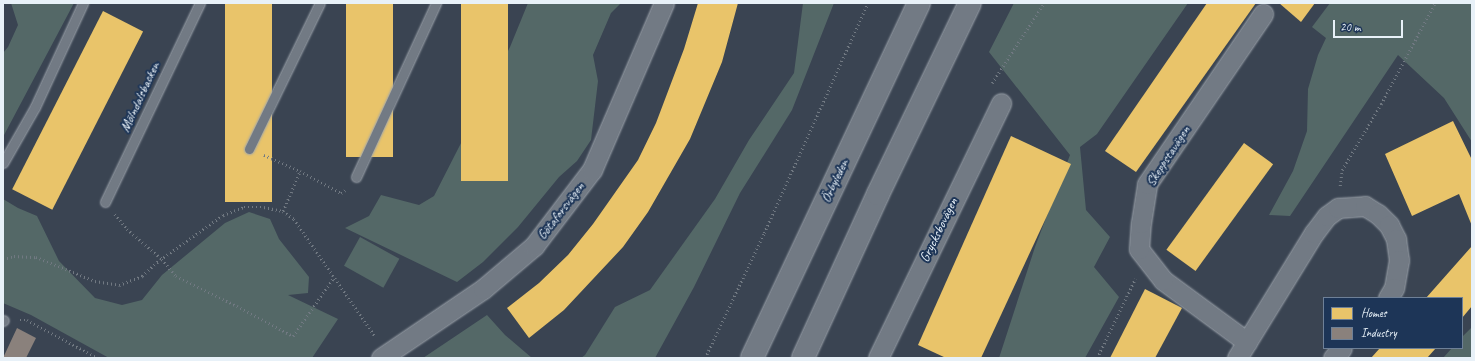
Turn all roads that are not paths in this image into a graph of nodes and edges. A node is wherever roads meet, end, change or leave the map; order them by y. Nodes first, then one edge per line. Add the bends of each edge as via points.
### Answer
1 (83, 3) edge
2 (200, 3) edge
3 (320, 3) edge
4 (436, 3) edge
5 (664, 3) edge
6 (919, 3) edge
7 (970, 3) edge
8 (1263, 14) dead end
9 (1001, 103) dead end
10 (249, 149) road end
11 (3, 163) edge
12 (356, 177) road end
13 (106, 202) dead end
14 (1389, 297) edge
15 (1247, 342) junction
16 (1341, 349) edge
17 (384, 356) edge
18 (752, 358) edge
19 (803, 358) edge
20 (878, 358) edge
21 (1237, 358) edge
22 (1332, 358) edge

1 - 11 lane via 36,107
2 - 13 lane, Mölndalsbacken
3 - 10 lane
4 - 12 lane
5 - 17 street, Götaforsvägen via 592,170 534,246 483,289
6 - 18 main road, Örbyleden
7 - 19 main road
8 - 15 street, Skeppstavägen via 1147,184 1139,249 1163,280
9 - 20 street, Grycksbovägen
14 - 15 street via 1394,288 1399,260 1396,240 1389,225 1366,206 1338,208 1326,216 1314,233
15 - 21 street
16 - 22 street

